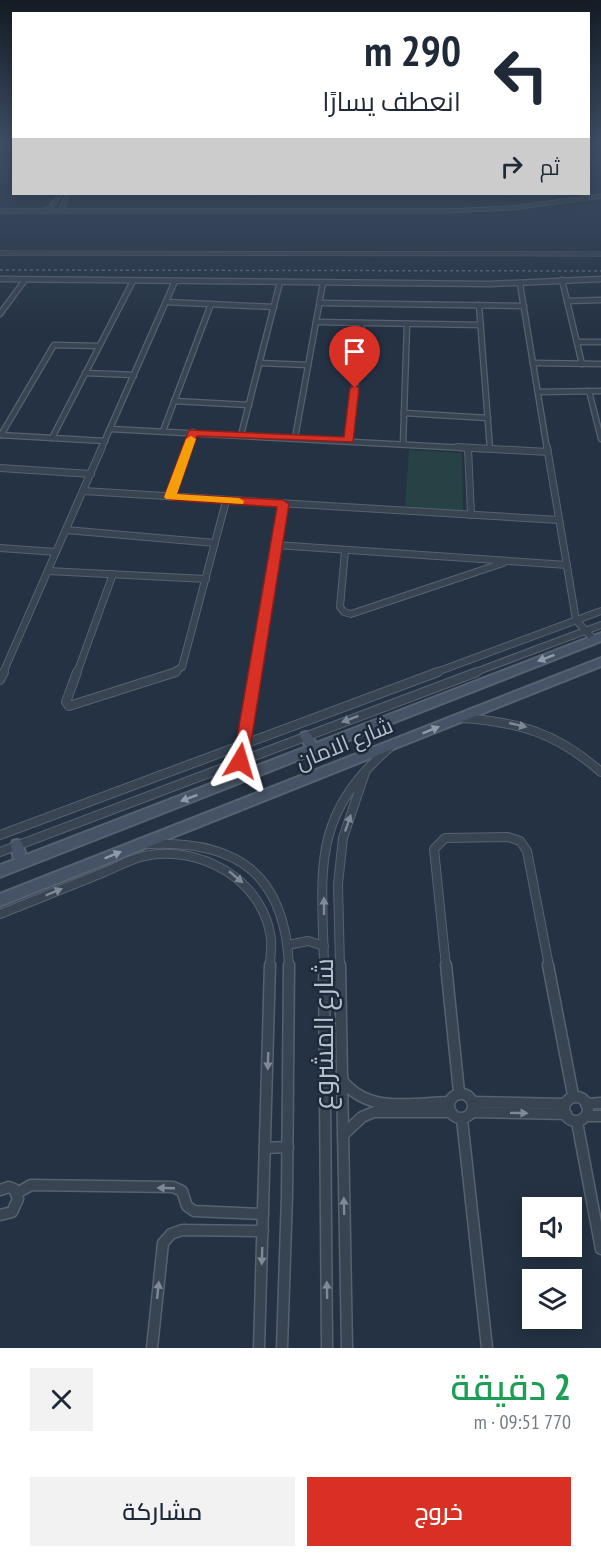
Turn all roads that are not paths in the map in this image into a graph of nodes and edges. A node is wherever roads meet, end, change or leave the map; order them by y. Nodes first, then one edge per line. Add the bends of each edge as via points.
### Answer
1 (51, 207) edge
2 (62, 207) edge
3 (541, 207) edge
4 (66, 211) junction
5 (0, 212) edge
6 (43, 212) junction
7 (19, 213) junction
8 (122, 213) junction
9 (0, 254) edge
10 (601, 256) edge
11 (0, 279) edge
12 (601, 279) edge
13 (25, 280) junction
14 (562, 280) junction
15 (133, 281) junction
16 (175, 281) junction
17 (280, 282) junction
18 (323, 283) junction
19 (520, 284) junction
20 (601, 300) edge
21 (567, 301) junction
22 (166, 302) junction
23 (320, 303) junction
24 (211, 304) junction
25 (479, 305) junction
26 (524, 306) junction
27 (274, 307) junction
28 (0, 314) edge
29 (316, 322) junction
30 (362, 323) junction
31 (407, 324) junction
32 (481, 326) junction
33 (577, 342) junction
34 (601, 342) edge
35 (99, 346) junction
36 (259, 363) junction
37 (533, 363) junction
38 (582, 364) junction
39 (601, 364) edge
40 (308, 365) junction
41 (85, 373) junction
42 (134, 375) junction
43 (589, 391) junction
44 (601, 391) edge
45 (538, 392) junction
46 (174, 401) junction
47 (249, 405) junction
48 (404, 413) junction
49 (488, 418) junction
50 (599, 420) edge
51 (111, 429) junction
52 (163, 431) junction
53 (193, 432) junction
54 (0, 435) edge
55 (241, 435) junction
56 (52, 438) junction
57 (295, 438) junction
58 (601, 439) edge
59 (349, 440) junction
60 (105, 441) junction
61 (403, 444) junction
62 (468, 448) junction
63 (490, 449) junction
64 (548, 452) junction
65 (0, 468) edge
66 (91, 474) junction
67 (83, 491) junction
68 (170, 497) junction
69 (226, 501) junction
70 (283, 504) junction
71 (471, 515) junction
72 (559, 520) junction
73 (66, 530) junction
74 (215, 543) junction
75 (276, 545) junction
76 (0, 548) edge
77 (345, 551) junction
78 (56, 552) junction
79 (508, 561) junction
80 (567, 565) junction
81 (48, 571) junction
82 (112, 574) junction
83 (206, 579) junction
84 (601, 611) edge
85 (576, 620) junction
86 (601, 625) edge
87 (585, 631) junction
88 (598, 638) edge
89 (601, 662) edge
90 (0, 680) edge
91 (460, 718) junction
92 (306, 736) junction
93 (242, 744) junction
94 (394, 744) junction
95 (313, 749) junction
96 (240, 761) junction
97 (367, 766) junction
98 (601, 772) edge
99 (0, 835) edge
100 (138, 845) junction
101 (17, 846) junction
102 (0, 852) edge
103 (21, 863) junction
104 (0, 871) edge
105 (0, 900) edge
106 (0, 914) edge
107 (288, 945) junction
108 (324, 946) junction
109 (324, 1020) junction
110 (340, 1020) junction
111 (342, 1080) junction
112 (459, 1092) junction
113 (573, 1095) junction
114 (601, 1103) edge
115 (586, 1104) junction
116 (450, 1107) junction
117 (565, 1109) junction
118 (469, 1111) junction
119 (601, 1116) edge
120 (582, 1119) junction
121 (343, 1135) junction
122 (288, 1147) junction
123 (265, 1148) junction
124 (0, 1190) edge
125 (17, 1193) junction
126 (263, 1214) junction
127 (0, 1217) edge
128 (263, 1231) junction
129 (601, 1249) edge
130 (152, 1348) edge
131 (259, 1348) edge
132 (282, 1348) edge
133 (327, 1348) edge
134 (346, 1348) edge
135 (487, 1348) edge

1 - 6 street
2 - 4 street
3 - 8 street via 468,212
4 - 6 street
4 - 8 street
5 - 7 street
6 - 7 street
7 - 8 street
9 - 10 street
11 - 13 street
12 - 14 street
13 - 15 street
13 - 28 street
14 - 19 street
14 - 21 street
15 - 16 street
15 - 35 street
16 - 17 street
16 - 22 street
17 - 18 street
17 - 27 street
18 - 19 street
18 - 23 street
19 - 26 street
20 - 21 street
21 - 33 street
22 - 24 street
22 - 42 street
23 - 25 street
23 - 29 street
24 - 27 street
24 - 46 street
25 - 26 street
25 - 32 street
26 - 37 street
27 - 36 street
29 - 30 street
29 - 40 street
30 - 31 street
30 - 59 street
31 - 32 street
31 - 48 street
32 - 49 street
33 - 34 street
33 - 38 street
35 - 41 street
35 - 54 street via 54,345
36 - 40 street
36 - 47 street
37 - 38 street
37 - 45 street
38 - 39 street
40 - 57 street
41 - 42 street
41 - 56 street
42 - 51 street
43 - 44 street
43 - 45 street
43 - 50 street
45 - 64 street
46 - 47 street
46 - 52 street
47 - 55 street
48 - 49 street
48 - 61 street
49 - 63 street
50 - 58 street
51 - 52 street
51 - 60 street
52 - 53 street
53 - 55 street
53 - 68 street
54 - 56 street
55 - 57 street
56 - 60 street
57 - 59 street
59 - 61 street
60 - 66 street
61 - 62 street
62 - 63 street
62 - 71 street
63 - 64 street
64 - 72 street
65 - 66 street
66 - 67 street
67 - 68 street
67 - 73 street
68 - 69 street
69 - 70 street
69 - 74 street
70 - 71 street
70 - 75 street
71 - 72 street
72 - 80 street
73 - 74 street
73 - 78 street
74 - 83 street
75 - 77 street
75 - 93 street
76 - 78 street
77 - 79 street
77 - 79 street via 340,605 351,615
78 - 81 street
79 - 80 street
80 - 85 street
81 - 82 street
81 - 90 street
82 - 83 street
82 - 83 street via 66,702 69,706 178,671 185,662
84 - 85 street
85 - 87 street
85 - 93 street
86 - 87 street
87 - 88 street
87 -> 92 street
88 -> 95 street, شارع الامان
89 - 91 street, شارع الامان
94 -> 91 street, شارع الامان
91 -> 98 street via 542,731 579,752
92 - 95 street
92 - 96 street
93 - 96 street
93 - 99 street
94 - 97 street, شارع المشروع
94 - 100 street, شارع الامان
95 -> 103 street, شارع الامان
96 - 101 street
108 -> 97 street, شارع المشروع via 324,868 330,829 344,795
110 -> 97 street via 339,860
105 -> 100 street, شارع الامان
100 - 107 street, شارع المشروع via 189,843 213,848 238,861 271,892 283,917
101 - 102 street
101 - 103 street
103 - 104 street, شارع الامان
106 -> 123 street via 144,856 194,856 216,863 236,876 261,907 271,938
107 - 108 street via 308,940
107 - 122 street, شارع المشروع
108 - 109 street, شارع المشروع
109 - 110 street
133 -> 109 street, شارع المشروع
110 - 111 street
111 - 116 street via 356,1094 374,1102
111 - 121 street
112 - 113 street via 434,849 444,838 508,837 520,842 527,851
112 - 116 street via 451,1097
112 - 118 street via 464,1094
113 - 115 street
113 - 117 street via 568,1096
114 - 115 street
115 - 120 street
116 - 118 street
116 - 121 street via 374,1112
117 - 118 street
117 - 120 street
118 - 135 street
119 - 120 street
120 - 129 street
134 -> 121 street
122 - 123 street
122 - 132 street, شارع المشروع
123 - 126 street
124 - 125 street via 9,1187
126 -> 125 street via 194,1211 187,1206 182,1191 174,1187 31,1185
125 - 127 street via 12,1212
126 - 128 street
130 -> 128 street via 163,1243 168,1236 174,1230
128 -> 131 street

